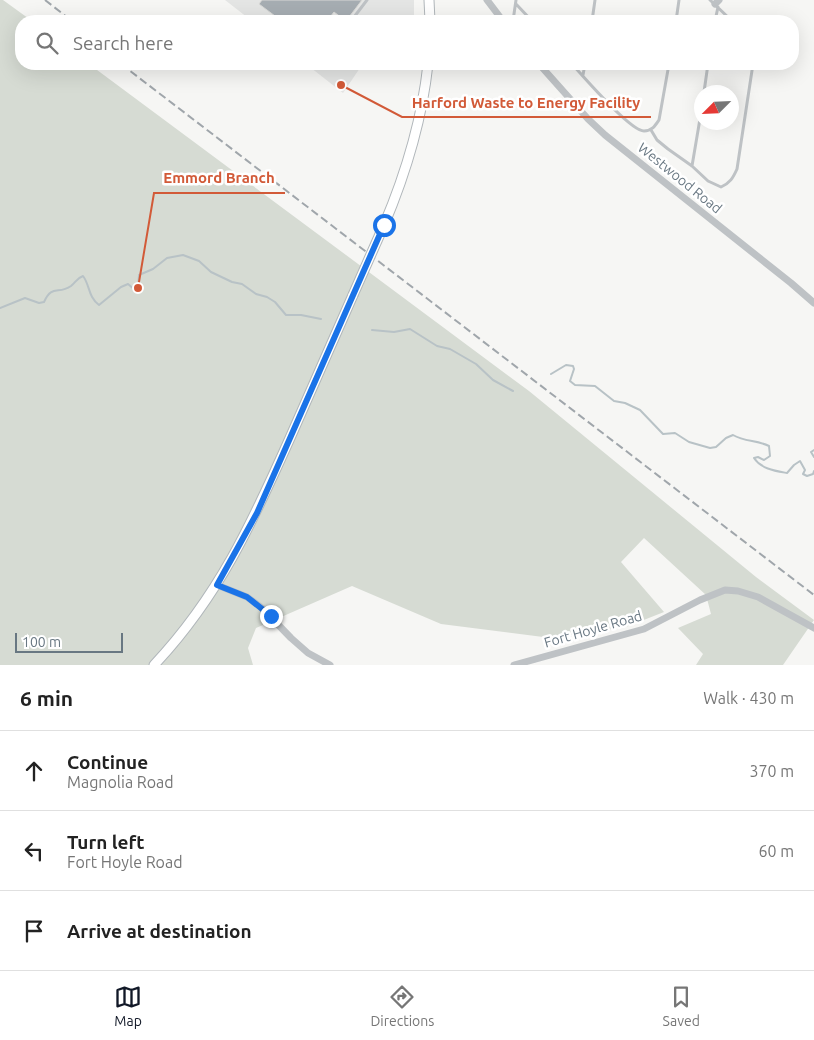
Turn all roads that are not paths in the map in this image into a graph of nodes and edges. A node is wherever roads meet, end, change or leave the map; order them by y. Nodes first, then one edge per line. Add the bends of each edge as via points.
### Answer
1 (366, 0) edge
2 (429, 0) edge
3 (487, 0) edge
4 (596, 0) edge
5 (679, 0) edge
6 (516, 2) edge
7 (715, 3) edge
8 (355, 15) edge
9 (430, 15) edge
10 (498, 15) edge
11 (514, 15) edge
12 (527, 15) edge
13 (593, 15) edge
14 (677, 15) edge
15 (726, 15) edge
16 (427, 70) edge
17 (544, 70) edge
18 (578, 70) edge
19 (584, 70) edge
20 (668, 70) edge
21 (707, 70) edge
22 (752, 70) edge
23 (583, 75) junction
24 (705, 85) edge
25 (651, 130) junction
26 (698, 130) edge
27 (692, 166) junction
28 (814, 303) edge
29 (217, 585) junction
30 (814, 628) edge
31 (154, 665) edge
32 (330, 665) edge
33 (514, 665) edge

1 - 8 lane
2 - 9 main road
3 - 10 street
4 - 13 lane
5 - 14 lane
6 - 11 lane
6 - 12 lane
7 - 15 lane
16 - 29 main road, bridge via 415,135 396,196 257,513
17 - 28 street, Westwood Road via 605,135
18 - 23 lane
19 - 23 lane
20 - 25 lane via 662,111
21 - 24 lane
22 - 27 lane via 737,169 732,179 721,187 716,186
23 - 25 lane via 637,130
25 - 27 lane via 658,140
26 - 27 lane
29 - 31 main road via 188,626
29 - 32 street via 247,597 308,653
30 - 33 street, Fort Hoyle Road via 758,597 725,590 644,629

